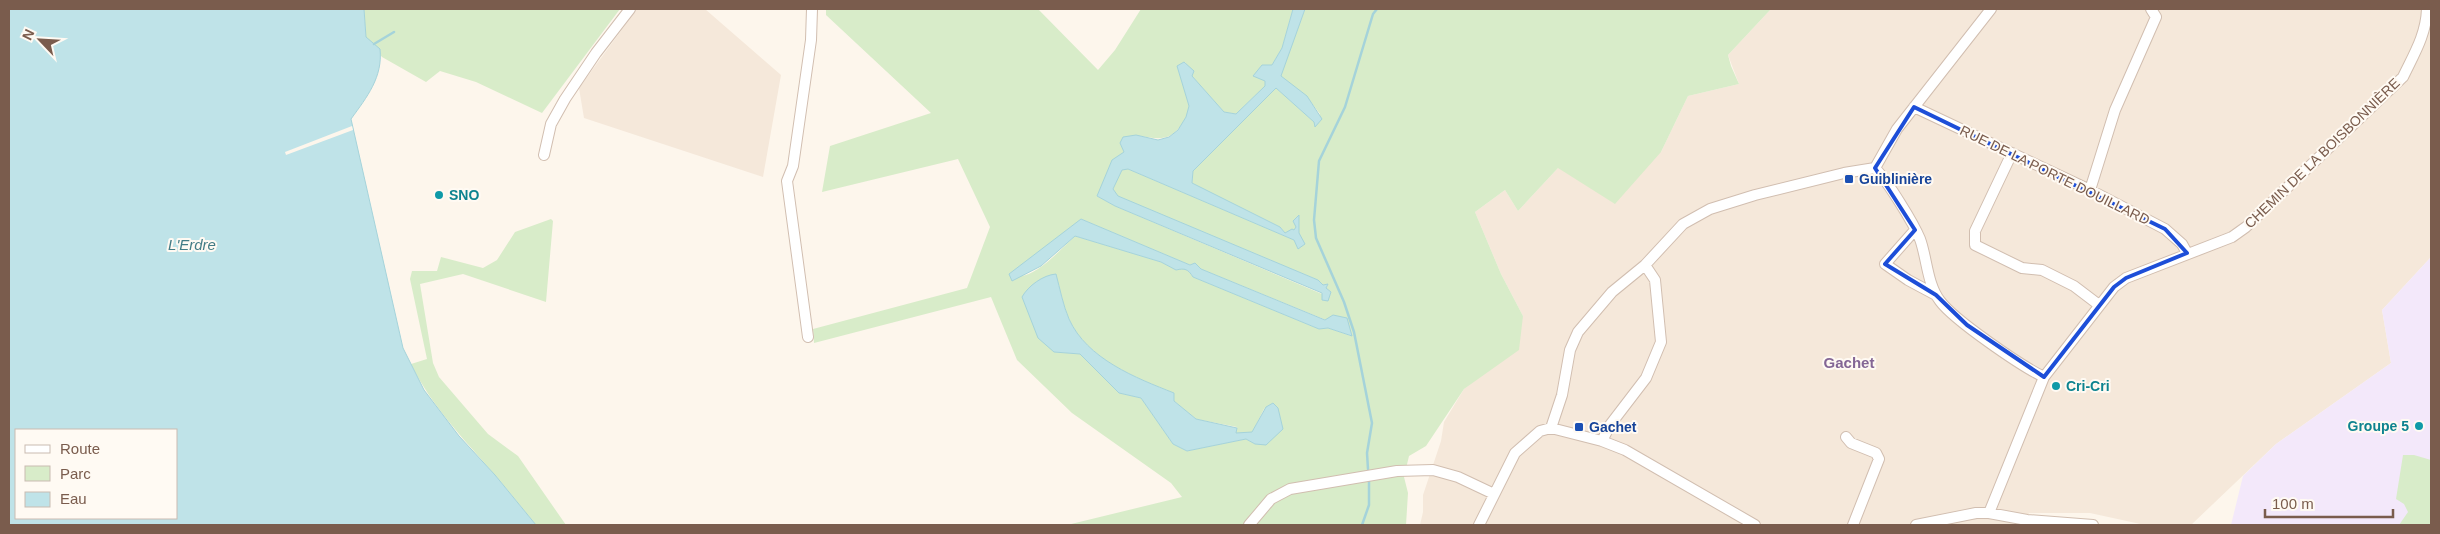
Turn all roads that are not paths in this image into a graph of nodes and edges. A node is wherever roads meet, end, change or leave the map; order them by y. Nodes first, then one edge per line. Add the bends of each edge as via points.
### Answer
1 (630, 9) edge
2 (812, 9) edge
3 (1991, 9) edge
4 (2151, 9) edge
5 (2427, 9) edge
6 (1914, 107) junction
7 (2012, 153) junction
8 (544, 156) dead end
9 (1875, 168) junction
10 (2090, 190) junction
11 (1915, 230) junction
12 (2187, 253) junction
13 (1645, 265) junction
14 (1936, 295) junction
15 (2099, 305) junction
16 (808, 337) dead end
17 (2044, 377) junction
18 (1551, 428) junction
19 (1846, 437) dead end
20 (1602, 441) junction
21 (1494, 494) junction
22 (1989, 513) junction
23 (1249, 525) edge
24 (1479, 525) edge
25 (1755, 525) edge
26 (1852, 525) edge
27 (1916, 525) edge
28 (2093, 525) edge

1 - 8 street via 596,53 551,124
2 - 16 street via 793,166 787,181
3 - 6 street
4 - 10 street via 2156,17 2115,110
5 - 12 street, CHEMIN DE LA BOISBONNIÈRE via 2418,48 2402,77 2246,227 2232,237
6 - 7 street, RUE DE LA PORTE DOUILLARD
6 - 9 street
7 - 10 street, RUE DE LA PORTE DOUILLARD
7 - 15 street via 1975,231 1975,245 2022,268 2042,270 2074,286
9 - 11 street
9 - 13 street via 1755,195 1710,210 1683,224
10 - 12 street, RUE DE LA PORTE DOUILLARD via 2165,229
11 - 14 street
11 - 14 street via 1885,264
12 - 15 street, CHEMIN DE LA BOISBONNIÈRE via 2126,278 2114,286
13 - 18 street via 1612,292 1578,332 1570,350 1562,395
13 - 20 street via 1655,280 1662,342 1646,378 1610,425
14 - 17 street via 1967,325
15 - 17 street, CHEMIN DE LA BOISBONNIÈRE
17 - 22 street, CHEMIN DE LA BOISBONNIÈRE
18 - 20 street
18 - 21 street via 1540,431 1515,453
19 - 26 street via 1851,443 1876,452 1879,459
20 - 25 street via 1625,450
21 - 23 street via 1458,477 1433,470 1369,475 1290,489 1271,499
21 - 24 street
22 - 27 street
22 - 28 street via 2027,520

